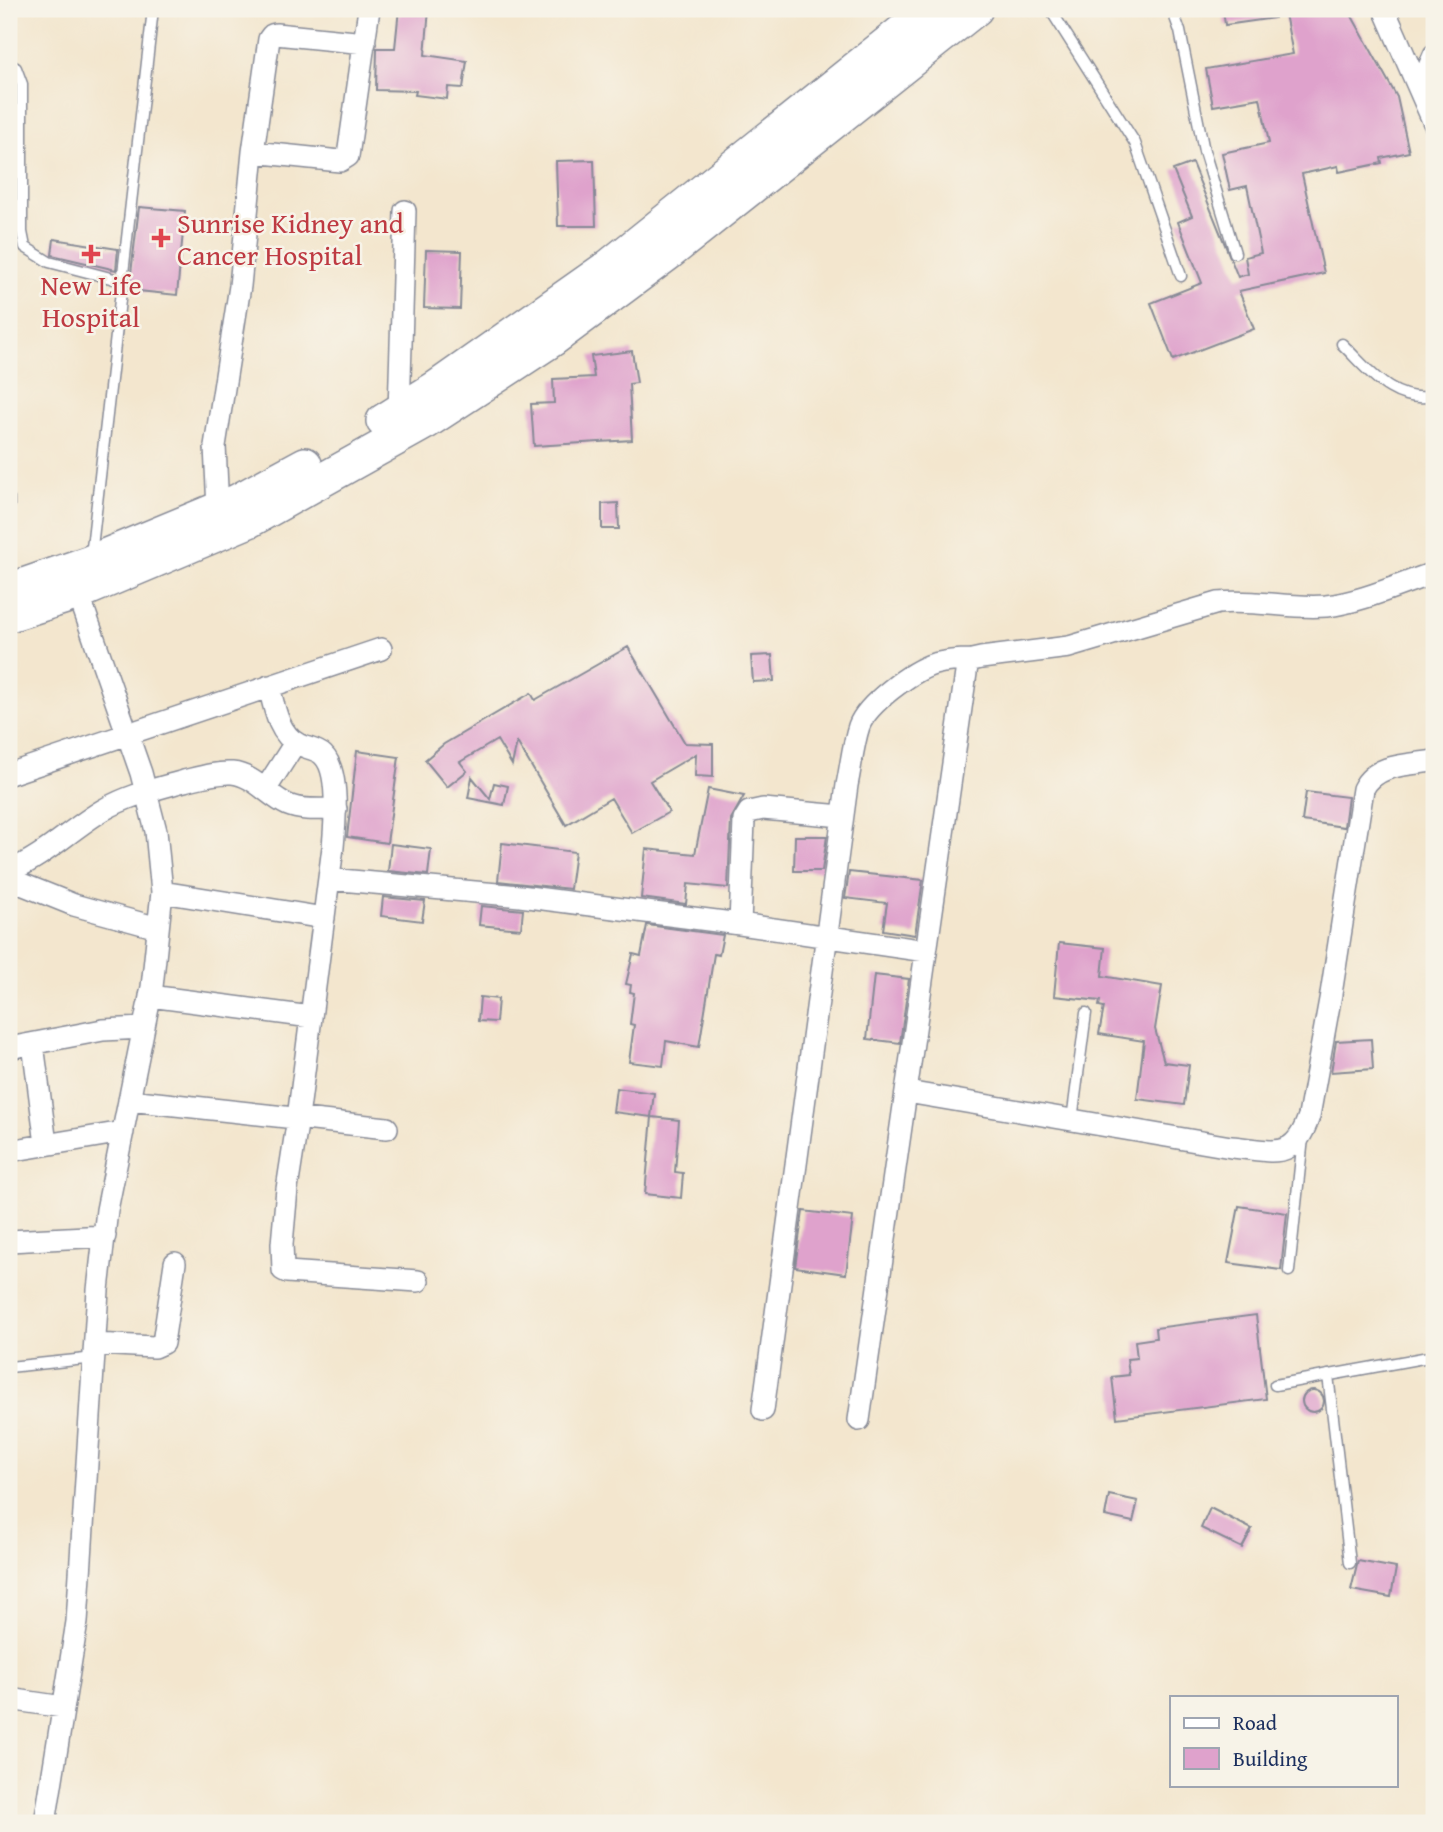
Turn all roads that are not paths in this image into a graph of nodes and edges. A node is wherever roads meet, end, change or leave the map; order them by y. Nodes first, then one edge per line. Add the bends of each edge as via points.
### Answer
1 (153, 9) edge
2 (369, 9) edge
3 (930, 9) edge
4 (976, 9) edge
5 (1050, 9) edge
6 (1172, 9) edge
7 (1384, 9) edge
8 (911, 42) junction
9 (365, 43) junction
10 (1434, 55) edge
11 (9, 64) edge
12 (1420, 88) junction
13 (1434, 123) edge
14 (253, 152) junction
15 (405, 211) dead end
16 (1235, 253) dead end
17 (1181, 276) dead end
18 (122, 281) junction
19 (1342, 344) dead end
20 (1434, 397) edge
21 (399, 412) junction
22 (9, 499) edge
23 (9, 506) edge
24 (218, 509) junction
25 (1434, 573) edge
26 (79, 575) junction
27 (9, 590) edge
28 (9, 615) edge
29 (381, 649) dead end
30 (972, 660) junction
31 (269, 686) junction
32 (127, 734) junction
33 (295, 743) junction
34 (1434, 761) edge
35 (9, 774) edge
36 (265, 790) junction
37 (146, 791) junction
38 (336, 809) junction
39 (842, 816) junction
40 (9, 871) edge
41 (9, 879) edge
42 (329, 879) junction
43 (162, 892) junction
44 (324, 918) junction
45 (740, 924) junction
46 (158, 928) junction
47 (826, 938) junction
48 (926, 951) junction
49 (150, 996) junction
50 (1086, 1013) dead end
51 (311, 1017) junction
52 (144, 1028) junction
53 (33, 1044) junction
54 (9, 1048) edge
55 (907, 1092) junction
56 (129, 1100) junction
57 (298, 1118) junction
58 (1072, 1120) junction
59 (387, 1128) dead end
60 (123, 1132) junction
61 (1303, 1136) junction
62 (46, 1144) junction
63 (9, 1151) edge
64 (105, 1236) junction
65 (9, 1241) edge
66 (175, 1263) dead end
67 (1289, 1271) dead end
68 (418, 1281) dead end
69 (95, 1351) junction
70 (1434, 1356) edge
71 (9, 1367) edge
72 (1328, 1376) junction
73 (1275, 1385) dead end
74 (763, 1410) dead end
75 (859, 1420) dead end
76 (1350, 1563) dead end
77 (9, 1699) edge
78 (64, 1707) junction
79 (46, 1823) edge

1 - 18 lane
2 - 9 street
3 - 8 main road
4 - 8 main road
5 - 17 lane via 1135,143
6 - 16 lane via 1203,151
7 - 12 street
8 - 21 main road via 609,267
8 - 26 main road via 658,261 552,340 428,421 249,522
9 - 14 street via 345,160
9 - 14 street via 272,34
10 - 12 street
11 - 18 lane via 16,68 22,84 25,247 49,262
12 - 13 street
14 - 24 street via 240,286 215,446
15 - 21 street
18 - 26 lane
19 - 20 lane via 1392,391 1410,398
21 - 24 main road
22 - 23 lane
24 - 26 main road
25 - 30 street via 1327,606 1218,603 1069,647
26 - 27 main road
26 - 28 main road
26 - 32 street
29 - 31 street
30 - 39 street via 922,669 866,713 859,727
30 - 48 street via 964,671
31 - 32 street
31 - 33 street via 281,724
32 - 35 street
32 - 37 street
33 - 36 street
33 - 38 street via 323,754 329,764
34 - 61 street via 1376,772 1363,789 1329,1007
36 - 37 street via 236,773 224,773
36 - 38 street via 298,808
37 - 40 street via 102,810
37 - 43 street via 156,831
38 - 42 street
39 - 45 street via 763,809 749,813 744,820
39 - 47 street
41 - 46 street via 74,905
42 - 44 street
42 - 45 street via 520,896
43 - 44 street
43 - 46 street
44 - 51 street
45 - 47 street
46 - 49 street
47 - 48 street
47 - 74 street
48 - 55 street
49 - 51 street
49 - 52 street
50 - 58 lane
51 - 57 street
52 - 53 street via 103,1030
52 - 56 street
53 - 54 street
53 - 62 street
55 - 58 street
55 - 75 street
56 - 57 street
56 - 60 street
57 - 59 street
57 - 68 street via 286,1189 283,1269
58 - 61 street via 1274,1151 1296,1145
60 - 62 street
60 - 64 street
61 - 67 lane
62 - 63 street
64 - 65 street
64 - 69 street
66 - 69 street via 163,1343 154,1348
69 - 71 lane
69 - 78 street via 77,1622
70 - 72 lane
72 - 73 lane
72 - 76 lane
77 - 78 street
78 - 79 street

